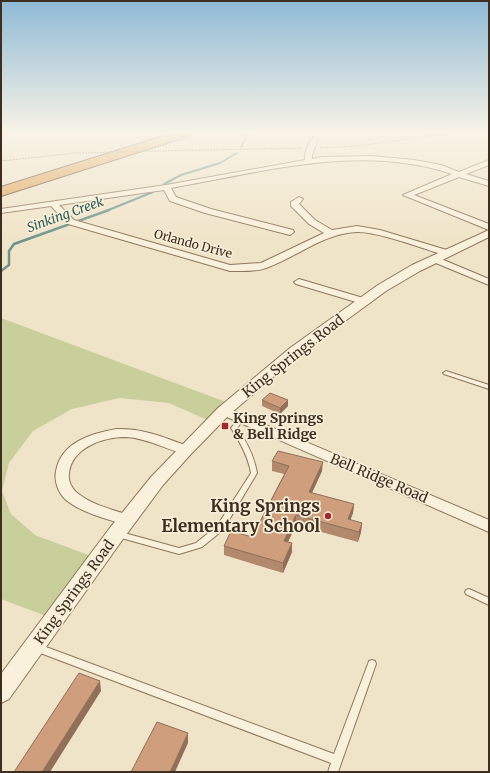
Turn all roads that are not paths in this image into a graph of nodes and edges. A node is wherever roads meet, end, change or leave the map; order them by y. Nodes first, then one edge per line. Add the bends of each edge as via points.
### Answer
1 (40, 169) edge
2 (73, 169) edge
3 (261, 169) edge
4 (442, 169) edge
5 (472, 169) edge
6 (460, 174) junction
7 (1, 181) edge
8 (489, 184) edge
9 (166, 187) junction
10 (1, 192) edge
11 (299, 199) dead end
12 (52, 203) junction
13 (1, 211) edge
14 (489, 227) edge
15 (290, 232) dead end
16 (331, 233) junction
17 (489, 233) edge
18 (440, 256) junction
19 (299, 282) dead end
20 (489, 282) edge
21 (366, 302) junction
22 (446, 373) dead end
23 (489, 387) edge
24 (224, 411) junction
25 (242, 418) junction
26 (185, 450) junction
27 (127, 520) junction
28 (489, 526) edge
29 (116, 534) junction
30 (469, 592) dead end
31 (489, 602) edge
32 (34, 647) junction
33 (372, 664) dead end
34 (1, 692) edge
35 (337, 760) junction
36 (333, 772) edge

1 - 7 highway
2 - 10 highway
3 - 9 street
4 - 6 street
5 - 6 street
6 - 8 street
6 - 14 street via 407,195
9 - 12 street
9 - 15 street via 173,199 208,211
11 - 16 street via 294,204 312,222
12 - 13 street
12 - 16 street, Orlando Drive via 71,222 223,266 263,266
16 - 18 street, Orlando Drive via 357,230 380,233
17 - 18 street, King Springs Road
18 - 20 street, Orlando Drive
18 - 21 street, King Springs Road via 398,278
19 - 21 street
21 - 24 street, King Springs Road via 295,351
22 - 23 lane
24 - 25 street, Bell Ridge Road
24 - 26 street, King Springs Road
25 - 28 street, Bell Ridge Road
25 - 29 lane via 234,428 242,439 254,473 220,528 199,544 179,550
26 - 27 street, King Springs Road
26 - 27 street via 142,434 127,433 100,436 76,449 69,456 63,465 62,481 71,496
27 - 29 street, King Springs Road
29 - 32 street, King Springs Road
30 - 31 lane
32 - 34 street, King Springs Road
32 - 35 lane
33 - 35 lane
35 - 36 lane

